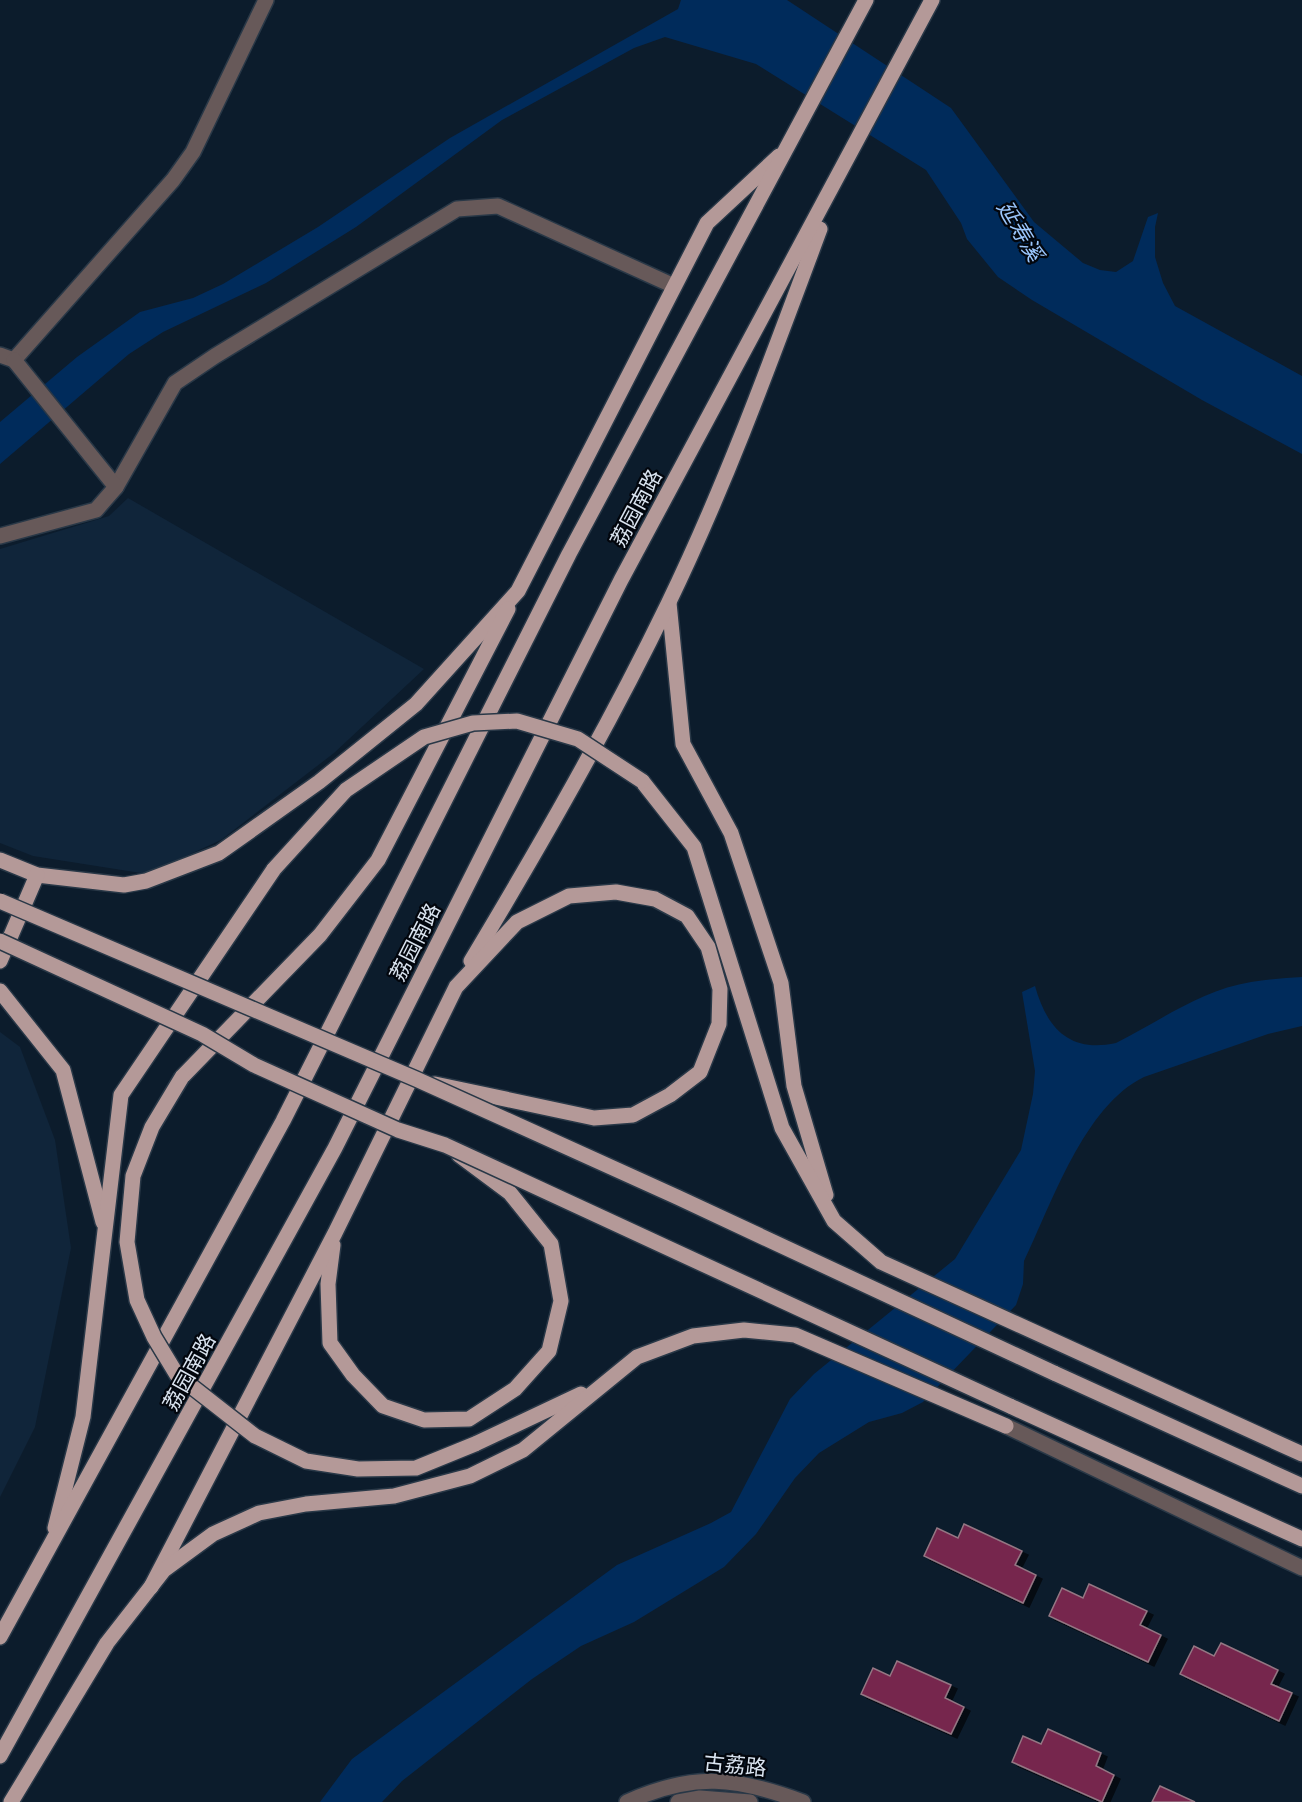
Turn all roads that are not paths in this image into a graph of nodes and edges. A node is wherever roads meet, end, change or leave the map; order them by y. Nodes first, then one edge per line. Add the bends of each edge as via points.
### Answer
1 (266, 0) edge
2 (866, 0) edge
3 (932, 0) edge
4 (790, 146) junction
5 (838, 179) junction
6 (674, 286) junction
7 (10, 358) edge
8 (116, 487) junction
9 (0, 536) edge
10 (518, 591) junction
11 (669, 603) junction
12 (0, 861) edge
13 (37, 875) junction
14 (0, 901) edge
15 (0, 941) edge
16 (0, 961) edge
17 (456, 987) junction
18 (0, 991) edge
19 (416, 1079) junction
20 (445, 1145) junction
21 (834, 1221) junction
22 (105, 1230) junction
23 (335, 1233) junction
24 (604, 1383) junction
25 (1006, 1426) joint
26 (1302, 1454) edge
27 (1302, 1486) edge
28 (1282, 1530) junction
29 (1302, 1539) edge
30 (1302, 1545) edge
31 (49, 1550) junction
32 (1302, 1568) edge
33 (151, 1587) junction
34 (0, 1637) edge
35 (0, 1756) edge
36 (11, 1802) edge
37 (627, 1802) edge
38 (678, 1802) edge
39 (750, 1802) edge
40 (803, 1802) edge

1 - 7 street via 193,152 173,180
2 - 4 main road, 荔园南路
3 - 5 main road, 荔园南路
4 - 6 main road via 707,223
4 - 31 main road, 荔园南路 via 569,554 283,1121
5 - 11 main road via 764,382
5 - 35 main road, 荔园南路 via 621,580 335,1148
6 - 8 street via 498,206 457,209 175,383
6 - 10 main road
7 - 8 street
8 - 9 street via 96,510
10 - 13 main road via 416,704 319,782 219,853 146,881 124,885
10 - 24 main road, bridge via 378,860 320,935 182,1077 152,1126 133,1176 127,1242 137,1300 177,1375 255,1436 306,1461 358,1469 416,1468
11 - 17 main road via 560,812
11 - 21 main road via 683,744 731,833 781,982 794,1086
12 - 13 main road
13 - 16 main road
14 - 19 main road, bridge
15 - 20 main road, bridge via 202,1034 265,1070 398,1130
17 - 19 main road, bridge via 517,922 569,896 616,892 655,898 687,916 708,947 720,989 719,1024 700,1072 670,1095 633,1115 594,1118
17 - 23 main road
18 - 22 main road via 63,1070
19 - 27 main road, bridge
20 - 23 main road, bridge via 510,1193 551,1244 561,1300 549,1351 515,1389 469,1419 424,1420 383,1406 353,1375 330,1343 328,1284
20 - 28 main road, bridge
21 - 22 main road, bridge via 782,1128 694,847 642,781 578,739 517,721 473,723 424,737 346,790 274,869 121,1095
21 - 26 main road via 881,1262
22 - 31 main road via 83,1417
23 - 33 main road
24 - 25 main road via 637,1357 693,1336 744,1330 795,1335
24 - 33 main road via 523,1450 470,1476 394,1496 306,1504 259,1513 213,1534 164,1570
25 - 32 street
28 - 29 main road
28 - 30 main road
31 - 34 main road, 荔园南路
33 - 36 main road via 107,1643
37 - 40 street, 古荔路 via 643,1794 701,1780 760,1786
38 - 39 street, 古荔路 via 700,1798

